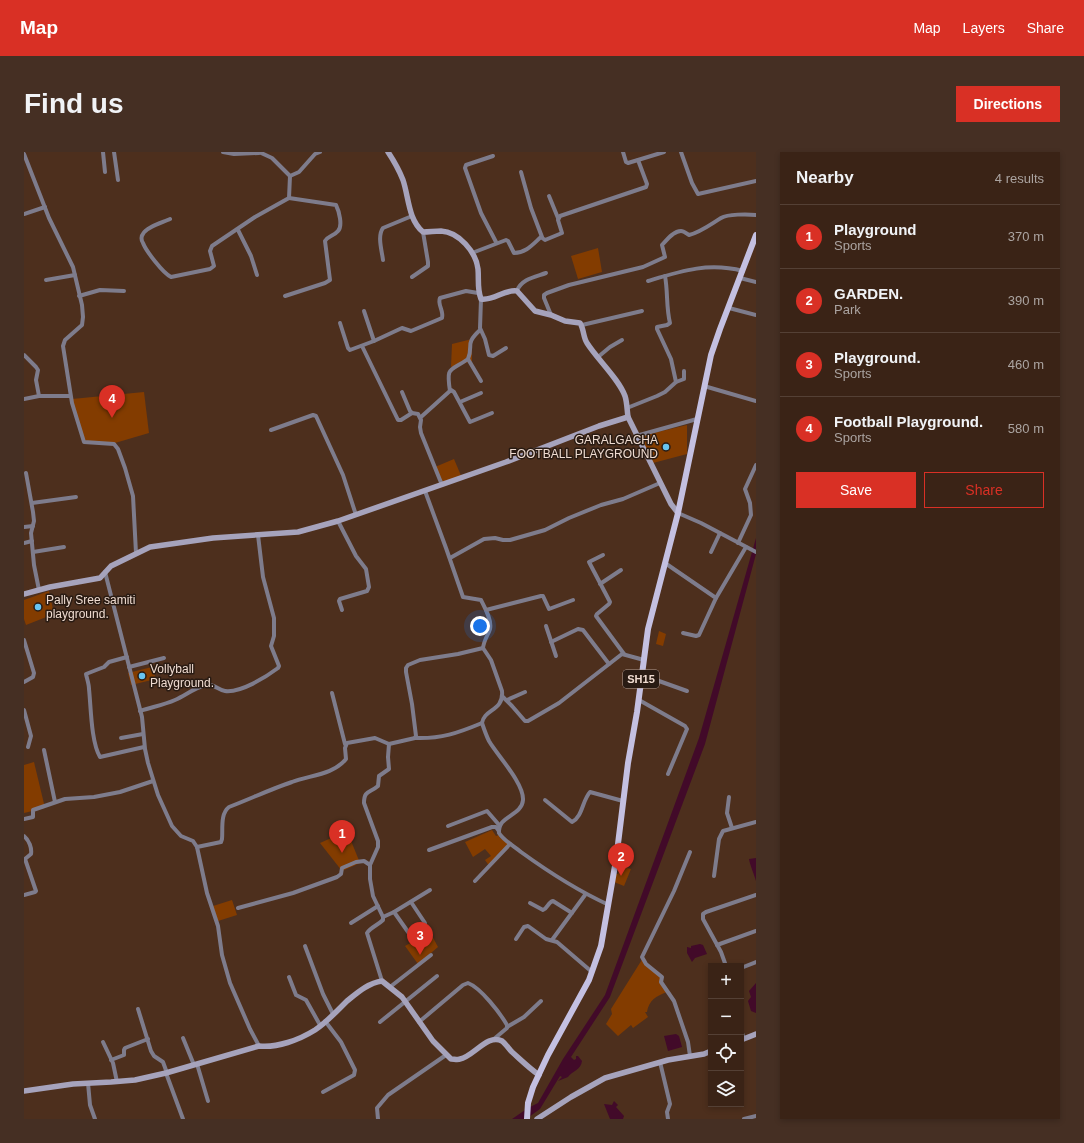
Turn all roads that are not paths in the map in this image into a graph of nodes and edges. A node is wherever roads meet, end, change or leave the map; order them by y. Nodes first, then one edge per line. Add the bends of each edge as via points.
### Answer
1 (102, 152) edge
2 (114, 152) edge
3 (223, 152) edge
4 (259, 152) edge
5 (272, 152) edge
6 (320, 152) edge
7 (388, 152) edge
8 (623, 152) edge
9 (664, 152) edge
10 (681, 152) edge
11 (24, 154) edge
12 (651, 154) edge
13 (493, 156) dead end
14 (272, 158) junction
15 (638, 160) junction
16 (105, 172) dead end
17 (521, 172) dead end
18 (290, 176) junction
19 (118, 180) dead end
20 (756, 181) edge
21 (549, 196) dead end
22 (289, 198) junction
23 (45, 207) junction
24 (24, 214) edge
25 (756, 215) edge
26 (412, 216) junction
27 (558, 218) junction
28 (170, 219) dead end
29 (238, 230) junction
30 (423, 232) junction
31 (756, 235) edge
32 (542, 237) junction
33 (496, 242) junction
34 (472, 253) junction
35 (383, 260) dead end
36 (743, 271) junction
37 (546, 273) dead end
38 (75, 275) junction
39 (257, 275) dead end
40 (665, 276) junction
41 (412, 277) dead end
42 (740, 278) junction
43 (46, 280) dead end
44 (648, 281) dead end
45 (756, 282) edge
46 (124, 291) dead end
47 (517, 291) junction
48 (478, 293) junction
49 (79, 296) junction
50 (285, 296) dead end
51 (481, 299) junction
52 (729, 308) junction
53 (364, 311) dead end
54 (642, 311) dead end
55 (551, 315) junction
56 (756, 315) edge
57 (340, 323) dead end
58 (582, 326) junction
59 (480, 330) junction
60 (622, 340) dead end
61 (374, 341) junction
62 (362, 346) junction
63 (506, 348) dead end
64 (24, 355) edge
65 (598, 357) junction
66 (468, 359) junction
67 (684, 371) dead end
68 (481, 381) dead end
69 (676, 382) junction
70 (704, 386) junction
71 (450, 391) junction
72 (402, 392) dead end
73 (481, 393) dead end
74 (39, 396) junction
75 (70, 396) junction
76 (24, 399) edge
77 (460, 402) junction
78 (756, 402) edge
79 (627, 408) junction
80 (412, 413) junction
81 (492, 413) dead end
82 (420, 417) junction
83 (628, 417) junction
84 (697, 420) junction
85 (271, 430) dead end
86 (636, 436) junction
87 (756, 465) edge
88 (26, 473) dead end
89 (660, 483) junction
90 (442, 485) junction
91 (425, 491) junction
92 (30, 494) junction
93 (24, 496) edge
94 (76, 497) dead end
95 (32, 503) junction
96 (678, 513) junction
97 (356, 515) junction
98 (338, 521) junction
99 (33, 526) junction
100 (24, 527) edge
101 (720, 533) junction
102 (258, 535) junction
103 (32, 541) junction
104 (24, 543) edge
105 (738, 543) junction
106 (64, 547) dead end
107 (746, 547) junction
108 (33, 552) junction
109 (711, 552) dead end
110 (756, 552) edge
111 (136, 553) junction
112 (604, 555) dead end
113 (450, 558) junction
114 (665, 563) junction
115 (621, 570) dead end
116 (105, 572) junction
117 (600, 584) junction
118 (39, 590) junction
119 (24, 594) edge
120 (716, 598) junction
121 (573, 600) dead end
122 (342, 610) dead end
123 (486, 610) junction
124 (546, 626) dead end
125 (683, 633) dead end
126 (24, 640) edge
127 (551, 642) junction
128 (483, 648) junction
129 (624, 654) junction
130 (556, 656) dead end
131 (127, 657) junction
132 (164, 658) dead end
133 (644, 660) junction
134 (609, 664) junction
135 (129, 667) junction
136 (642, 677) junction
137 (24, 682) edge
138 (687, 691) dead end
139 (525, 692) dead end
140 (332, 693) dead end
141 (502, 696) junction
142 (507, 700) junction
143 (639, 700) junction
144 (24, 710) edge
145 (140, 711) junction
146 (482, 723) junction
147 (143, 734) junction
148 (121, 738) dead end
149 (415, 738) junction
150 (345, 744) junction
151 (389, 744) junction
152 (28, 747) dead end
153 (144, 747) junction
154 (44, 750) dead end
155 (668, 774) dead end
156 (153, 781) junction
157 (729, 797) dead end
158 (545, 800) dead end
159 (623, 800) junction
160 (54, 802) junction
161 (24, 819) edge
162 (756, 822) edge
163 (448, 826) dead end
164 (499, 828) junction
165 (732, 828) junction
166 (24, 836) edge
167 (510, 844) junction
168 (198, 847) junction
169 (429, 850) dead end
170 (690, 852) dead end
171 (370, 865) junction
172 (714, 876) dead end
173 (475, 881) dead end
174 (430, 890) dead end
175 (24, 895) edge
176 (585, 895) junction
177 (756, 895) edge
178 (411, 902) junction
179 (530, 903) dead end
180 (378, 906) junction
181 (609, 906) junction
182 (238, 908) dead end
183 (394, 912) junction
184 (572, 913) junction
185 (383, 917) junction
186 (351, 923) dead end
187 (425, 923) dead end
188 (756, 931) edge
189 (516, 939) dead end
190 (413, 940) dead end
191 (552, 940) junction
192 (717, 945) junction
193 (305, 946) dead end
194 (431, 955) dead end
195 (756, 962) edge
196 (725, 963) edge
197 (744, 967) edge
198 (592, 972) junction
199 (436, 976) dead end
200 (289, 977) dead end
201 (382, 981) junction
202 (390, 987) junction
203 (541, 1000) dead end
204 (406, 1002) junction
205 (138, 1009) dead end
206 (333, 1014) junction
207 (380, 1022) dead end
208 (419, 1022) junction
209 (323, 1023) junction
210 (507, 1027) junction
211 (756, 1034) edge
212 (183, 1038) dead end
213 (148, 1039) junction
214 (494, 1039) junction
215 (744, 1039) edge
216 (104, 1042) dead end
217 (259, 1046) junction
218 (708, 1052) edge
219 (446, 1055) junction
220 (690, 1056) junction
221 (112, 1060) junction
222 (660, 1062) junction
223 (195, 1065) junction
224 (167, 1073) junction
225 (538, 1075) junction
226 (117, 1082) junction
227 (88, 1083) junction
228 (24, 1091) edge
229 (323, 1092) dead end
230 (208, 1101) dead end
231 (756, 1116) edge
232 (95, 1119) edge
233 (183, 1119) edge
234 (378, 1119) edge
235 (527, 1119) edge
236 (537, 1119) edge
237 (668, 1119) edge
238 (744, 1119) edge

1 - 16 street
2 - 19 street
3 - 4 street
4 - 14 street
5 - 14 street
6 - 18 street via 299,172
7 - 26 street via 402,179
8 - 15 street via 627,163
9 - 12 street
10 - 20 street via 698,194
11 - 23 street
12 - 15 street
13 - 33 street via 466,165 465,168 481,213
14 - 18 street
15 - 27 street via 646,187
17 - 32 street
18 - 22 street
21 - 27 street
22 - 29 street
22 - 50 street via 336,205 340,226 337,232 325,241 330,280
23 - 24 street
23 - 38 street
25 - 55 street via 740,214 722,218 689,236 679,231 671,235 662,246 665,257 651,264 547,293 544,298
26 - 30 street via 417,227
26 - 35 street via 381,231
27 - 32 street via 562,233 545,240
28 - 29 street via 146,230 141,237 148,251 171,277 213,268 210,251 212,246
29 - 39 street
30 - 34 street via 443,231 452,234
30 - 41 street via 428,266
31 - 36 main road, SH15
32 - 33 street via 527,250 516,254 507,240
33 - 34 street
34 - 48 street via 478,267
36 - 40 street via 716,266
36 - 42 main road, SH15
37 - 47 street via 524,281
38 - 43 street
38 - 49 street
40 - 44 street
40 - 69 street via 666,307 670,323 657,329 670,359
42 - 45 street
42 - 52 main road, SH15
46 - 49 street via 100,290
47 - 51 street
47 - 55 street via 535,311
48 - 51 street
48 - 61 street via 466,291 440,298 442,318 411,331 402,328
49 - 75 street via 82,325 65,340 63,346
51 - 59 street
52 - 56 street
52 - 70 main road, SH15 via 714,344
53 - 61 street
54 - 58 street
55 - 58 street via 560,320 580,323
57 - 62 street via 348,348 350,350
58 - 65 street via 586,341
59 - 63 street via 491,356
59 - 66 street via 472,337
60 - 65 street
61 - 62 street
62 - 80 street via 398,420
64 - 74 street via 38,370 36,380
65 - 79 street via 623,392
66 - 68 street
66 - 71 street via 450,369
67 - 69 street via 684,379
69 - 79 street via 665,392
70 - 78 street
70 - 84 main road, SH15
71 - 77 street via 453,390
71 - 82 street
72 - 80 street
73 - 77 street
74 - 75 street
74 - 76 street
75 - 111 street via 84,442 114,444 118,449 133,496
77 - 81 street via 470,422
79 - 83 street
80 - 82 street
82 - 90 street via 421,434
83 - 86 street
83 - 90 street
84 - 86 street
84 - 96 main road, SH15
85 - 97 street via 316,416 343,475
86 - 89 street
87 - 105 street via 745,489 751,515
88 - 92 street
89 - 96 street
89 - 113 street via 569,518 545,530 510,540 484,539
90 - 91 street
91 - 97 street
91 - 113 street
92 - 93 street
92 - 95 street
94 - 95 street
95 - 99 street
96 - 101 street
96 - 114 main road, SH15
97 - 98 street
98 - 102 street via 298,532
98 - 122 street via 356,556 366,569 369,587 367,591 340,599
99 - 100 street
99 - 103 street
101 - 105 street
101 - 109 street
102 - 111 street via 171,543
102 - 145 street via 263,577 274,618 271,646 278,668 258,681 235,690 226,691 207,684 176,700
103 - 104 street
103 - 108 street
105 - 107 street
106 - 108 street
107 - 110 street
107 - 120 street
108 - 118 street
111 - 116 street
112 - 117 street via 589,562
113 - 123 street via 463,597 481,600
114 - 120 street
114 - 133 main road, SH15 via 648,628
115 - 117 street
116 - 118 street via 100,578
116 - 131 street
117 - 129 street via 610,602 597,617
118 - 119 street
120 - 125 street via 699,635
121 - 123 street via 549,609 541,596
123 - 128 street via 490,630 486,634
124 - 127 street
126 - 137 street via 34,673
127 - 130 street
127 - 134 street via 578,629 583,630
128 - 141 street via 490,660
128 - 149 street via 420,660 408,665 406,672
129 - 133 street
129 - 134 street
131 - 135 street
131 - 153 street via 109,662 104,667 86,674 93,733 100,757
132 - 135 street
133 - 136 main road, SH15
134 - 142 street via 559,702 528,721 525,721
135 - 145 street
136 - 138 street
136 - 143 main road, SH15
139 - 142 street
140 - 150 street
141 - 142 street
141 - 146 street via 501,702 484,717
143 - 155 street via 687,729
143 - 159 main road, SH15
144 - 152 street via 31,736
145 - 147 street
146 - 149 street via 445,736 431,739
146 - 164 street via 488,740 515,779 522,795 522,805 506,818
147 - 148 street
147 - 153 street
149 - 151 street
150 - 151 street via 375,738
150 - 168 street via 346,759 327,772 294,781 225,810 221,842
151 - 171 street via 389,769 379,776 378,786 364,797 378,841
153 - 156 street
154 - 160 street
156 - 160 street via 120,792
156 - 168 street via 172,826 181,836
157 - 165 street via 727,813
158 - 159 street via 572,822 581,813 590,792
159 - 181 main road, SH15
160 - 161 street via 34,808 33,817
162 - 165 street
163 - 164 street via 486,811
164 - 167 street via 501,836
164 - 169 street via 492,827
165 - 172 street via 722,831 720,835
166 - 175 street via 32,850 25,859 36,891
167 - 173 street
167 - 176 street via 546,871
168 - 217 street via 230,983
170 - 220 street via 642,956 646,964 662,976 661,982 674,1001
171 - 180 street via 372,892
171 - 182 street via 364,861 356,862 341,868 341,874 337,877 293,893
174 - 178 street
176 - 181 street
176 - 184 street
177 - 192 street via 703,914 703,919
178 - 183 street
178 - 187 street
179 - 184 street via 543,910 553,901
180 - 185 street
180 - 186 street
181 - 198 main road, SH15 via 601,946
183 - 185 street
183 - 190 street
184 - 191 street
185 - 201 street via 383,920 367,933
188 - 192 street
189 - 191 street via 526,926
191 - 198 street via 558,942
192 - 196 street
193 - 206 street
194 - 202 street
195 - 197 street
198 - 225 main road, SH15
199 - 204 street
200 - 209 street via 296,995 306,1000
201 - 202 street
201 - 206 street via 367,986
202 - 204 street
203 - 210 street via 524,1017
204 - 207 street
204 - 208 street
205 - 213 street
206 - 209 street
208 - 210 street via 468,983 485,997
208 - 219 street
209 - 217 street via 286,1043 269,1047
209 - 229 street via 341,1042 355,1070 354,1075
210 - 214 street
211 - 215 street
212 - 223 street
213 - 221 street via 125,1048 124,1055
213 - 224 street via 154,1056 162,1060
214 - 219 street via 460,1060 451,1059
214 - 225 street via 503,1042
216 - 221 street
217 - 223 street
218 - 220 street
219 - 234 street via 386,1098 377,1108
220 - 222 street
221 - 226 street
222 - 236 street via 605,1078 571,1096
222 - 237 street via 670,1104
223 - 224 street
223 - 230 street
224 - 226 street
224 - 233 street
225 - 235 main road, SH15 via 528,1104
226 - 227 street
227 - 228 street
227 - 232 street via 90,1105
231 - 238 street

